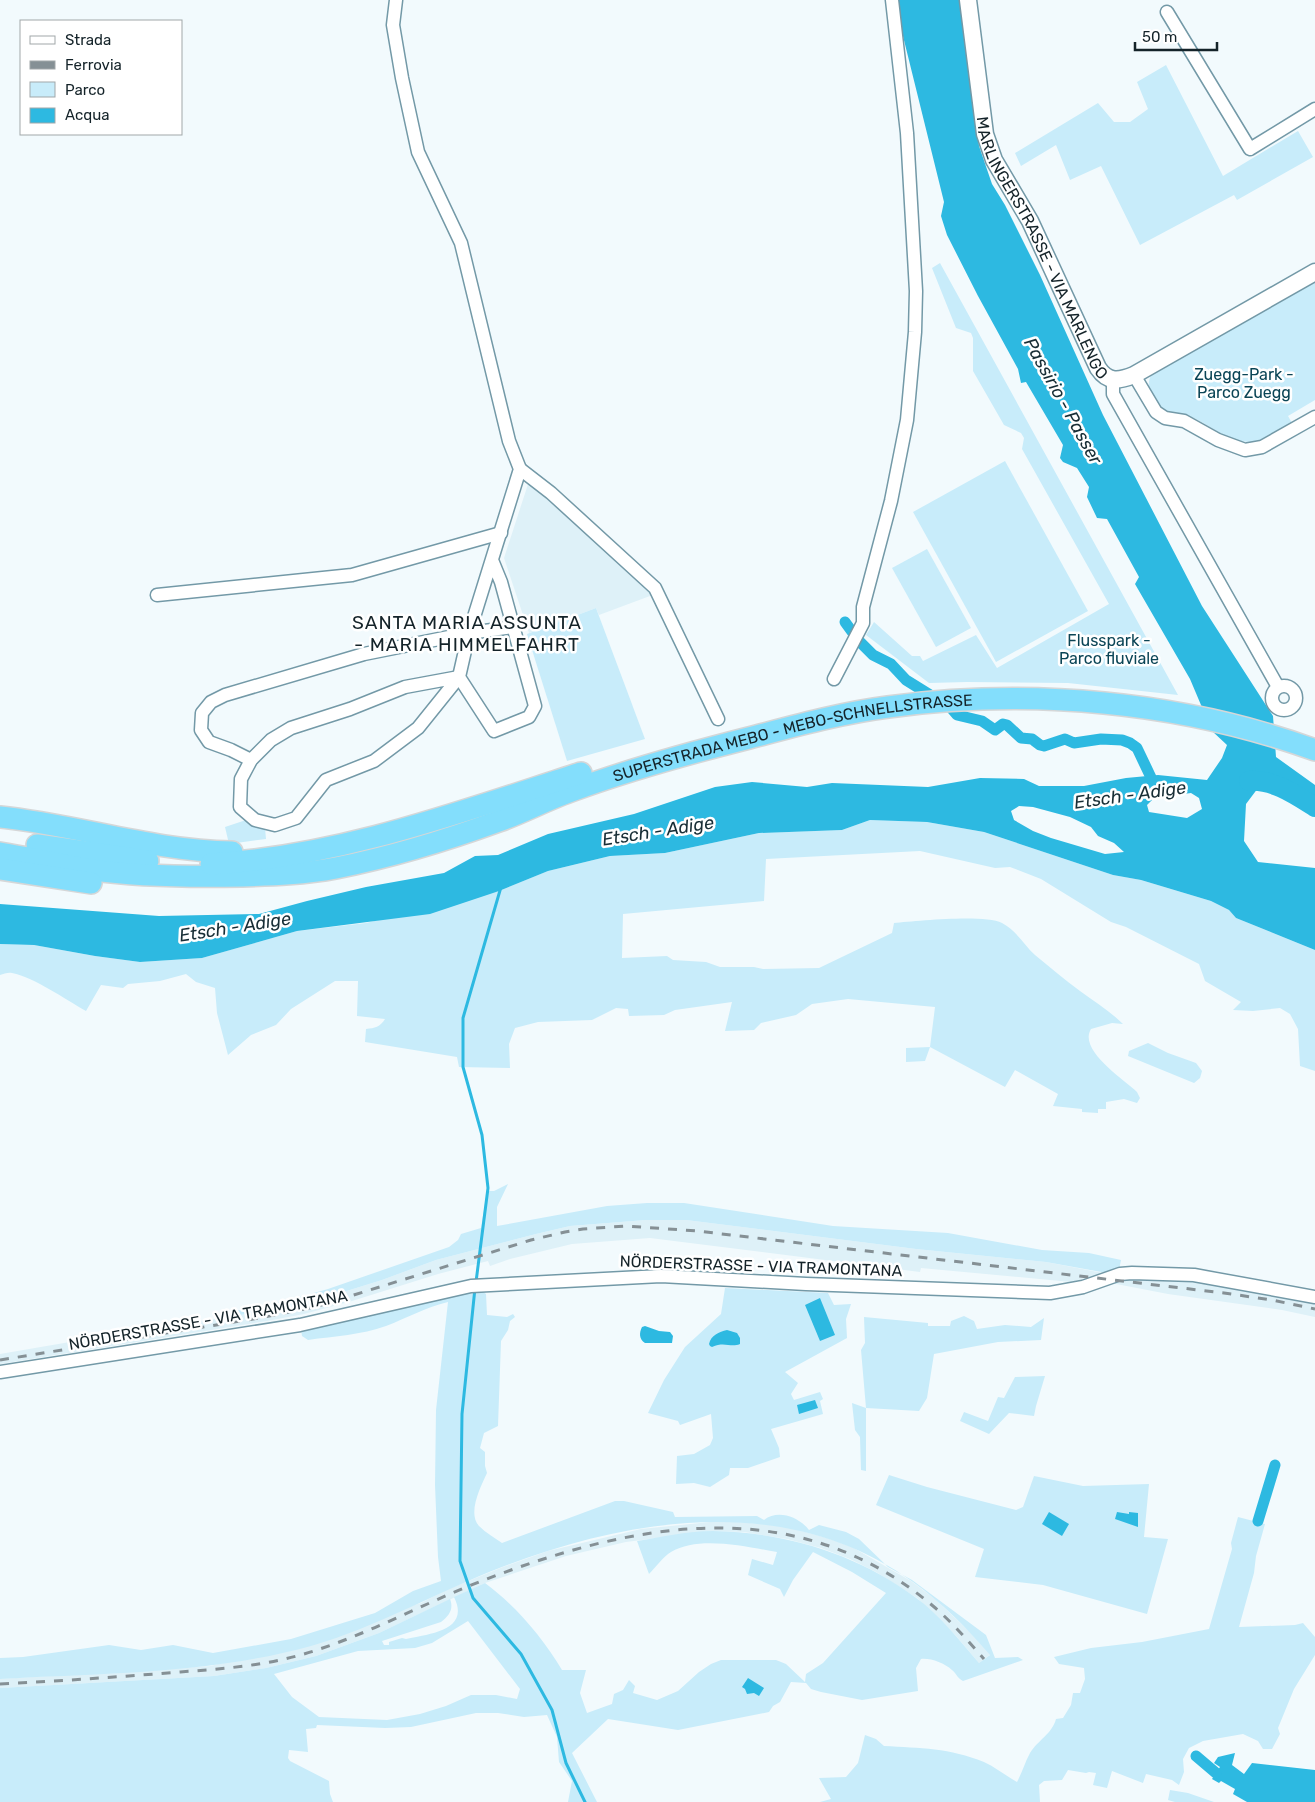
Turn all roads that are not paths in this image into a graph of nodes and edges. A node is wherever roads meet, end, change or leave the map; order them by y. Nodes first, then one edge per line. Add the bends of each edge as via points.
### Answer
1 (396, 0) edge
2 (892, 0) edge
3 (968, 0) edge
4 (1166, 12) dead end
5 (1315, 109) edge
6 (1315, 272) edge
7 (1134, 375) junction
8 (1113, 380) junction
9 (1315, 417) edge
10 (520, 469) junction
11 (501, 533) junction
12 (492, 560) junction
13 (157, 596) dead end
14 (514, 627) junction
15 (470, 633) junction
16 (459, 677) junction
17 (834, 679) dead end
18 (1278, 687) dead end
19 (847, 707) junction
20 (718, 719) dead end
21 (1288, 734) junction
22 (1315, 737) edge
23 (1315, 750) edge
24 (251, 760) junction
25 (0, 817) edge
26 (0, 839) edge
27 (0, 853) edge
28 (264, 858) junction
29 (91, 862) junction
30 (0, 869) edge
31 (279, 874) junction
32 (1315, 1297) edge
33 (0, 1372) edge

1 - 10 street via 393,25 418,152 461,243 508,441
2 - 17 street via 907,133 916,291 915,332 907,420 891,501 863,607 863,623
3 - 8 street, MARLINGERSTRASSE - VIA MARLENGO via 985,134 994,160 1030,221 1098,368
4 - 5 street via 1250,149
6 - 7 street
7 - 8 street
7 - 9 street, MARLINGERSTRASSE - VIA MARLENGO via 1156,412 1165,418 1184,421 1218,440 1245,450 1262,446
8 - 18 street, MARLINGERSTRASSE - VIA MARLENGO via 1113,394
10 - 11 street
10 - 20 street via 655,588
11 - 12 street
11 - 13 street via 352,575
12 - 14 street
12 - 15 street
14 - 15 street
14 - 16 street via 534,706 529,717 494,731
15 - 16 street
15 - 24 street via 364,654 211,702 202,713 201,730 209,742
16 - 24 street via 405,687 291,728 271,740
16 - 24 street via 418,728 374,760 326,780 296,818 275,825 255,820 240,807 241,780
19 - 21 highway, SUPERSTRADA MEBO - MEBO-SCHNELLSTRASSE via 1018,699 1068,700 1183,714
19 - 21 highway, SUPERSTRADA MEBO - MEBO-SCHNELLSTRASSE via 886,695 959,688 1078,690 1232,712
19 - 28 highway, SUPERSTRADA MEBO - MEBO-SCHNELLSTRASSE via 674,743 388,833
19 - 31 highway, SUPERSTRADA MEBO - MEBO-SCHNELLSTRASSE via 573,790 498,821 399,853 334,868
21 - 22 highway, SUPERSTRADA MEBO - MEBO-SCHNELLSTRASSE
21 - 23 highway, SUPERSTRADA MEBO - MEBO-SCHNELLSTRASSE
25 - 28 highway via 64,826 171,848 242,853
26 - 29 highway
27 - 29 highway
28 - 29 highway, SUPERSTRADA MEBO - MEBO-SCHNELLSTRASSE via 212,864
29 - 31 highway via 152,875
30 - 31 highway via 135,889 254,884
32 - 33 street, NÖRDERSTRASSE - VIA TRAMONTANA via 1194,1275 1132,1273 1050,1293 661,1276 477,1286 300,1324

